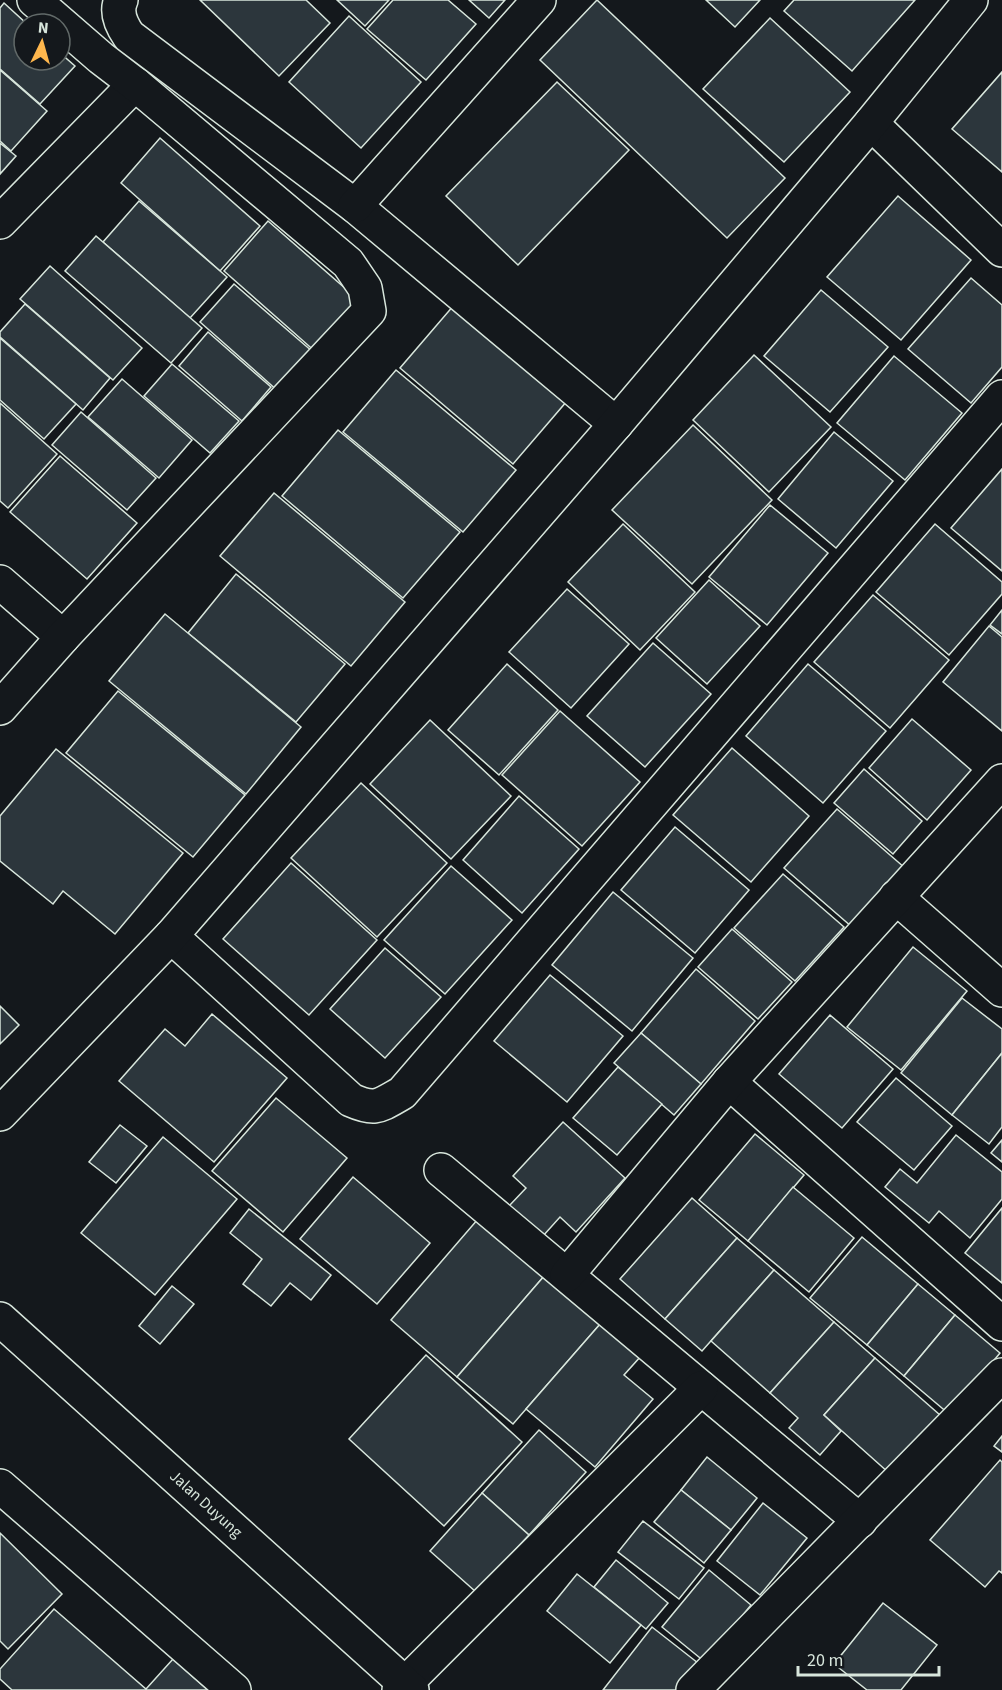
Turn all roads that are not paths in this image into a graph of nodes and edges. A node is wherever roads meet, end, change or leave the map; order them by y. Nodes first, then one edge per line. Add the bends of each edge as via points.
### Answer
1 (34, 0) edge
2 (121, 0) edge
3 (539, 0) edge
4 (970, 0) edge
5 (135, 84) junction
6 (872, 123) junction
7 (355, 206) junction
8 (0, 222) edge
9 (1002, 250) edge
10 (1002, 397) edge
11 (616, 424) junction
12 (0, 582) edge
13 (63, 637) junction
14 (0, 708) edge
15 (1002, 781) edge
16 (896, 897) junction
17 (171, 936) junction
18 (1002, 990) edge
19 (729, 1082) junction
20 (0, 1114) edge
21 (441, 1170) dead end
22 (567, 1275) junction
23 (0, 1319) edge
24 (1002, 1324) edge
25 (1002, 1376) edge
26 (701, 1388) junction
27 (0, 1486) edge
28 (860, 1521) junction
29 (405, 1688) edge
30 (234, 1690) edge
31 (693, 1690) edge

1 - 5 main road
2 - 7 main road via 120,24 129,36
3 - 7 main road
4 - 6 main road
5 - 8 main road
5 - 13 main road via 348,263 365,288 369,311
6 - 9 main road
6 - 11 main road
7 - 11 main road
10 - 17 main road via 402,1093 368,1107 351,1100
11 - 17 main road
12 - 13 main road
13 - 14 main road
15 - 16 main road
16 - 18 main road
16 - 19 main road
17 - 20 main road
19 - 22 main road
19 - 24 main road
21 - 22 main road
22 - 26 main road
23 - 29 main road, Jalan Duyung
25 - 28 main road
26 - 28 main road
26 - 29 main road
27 - 30 main road
28 - 31 main road

